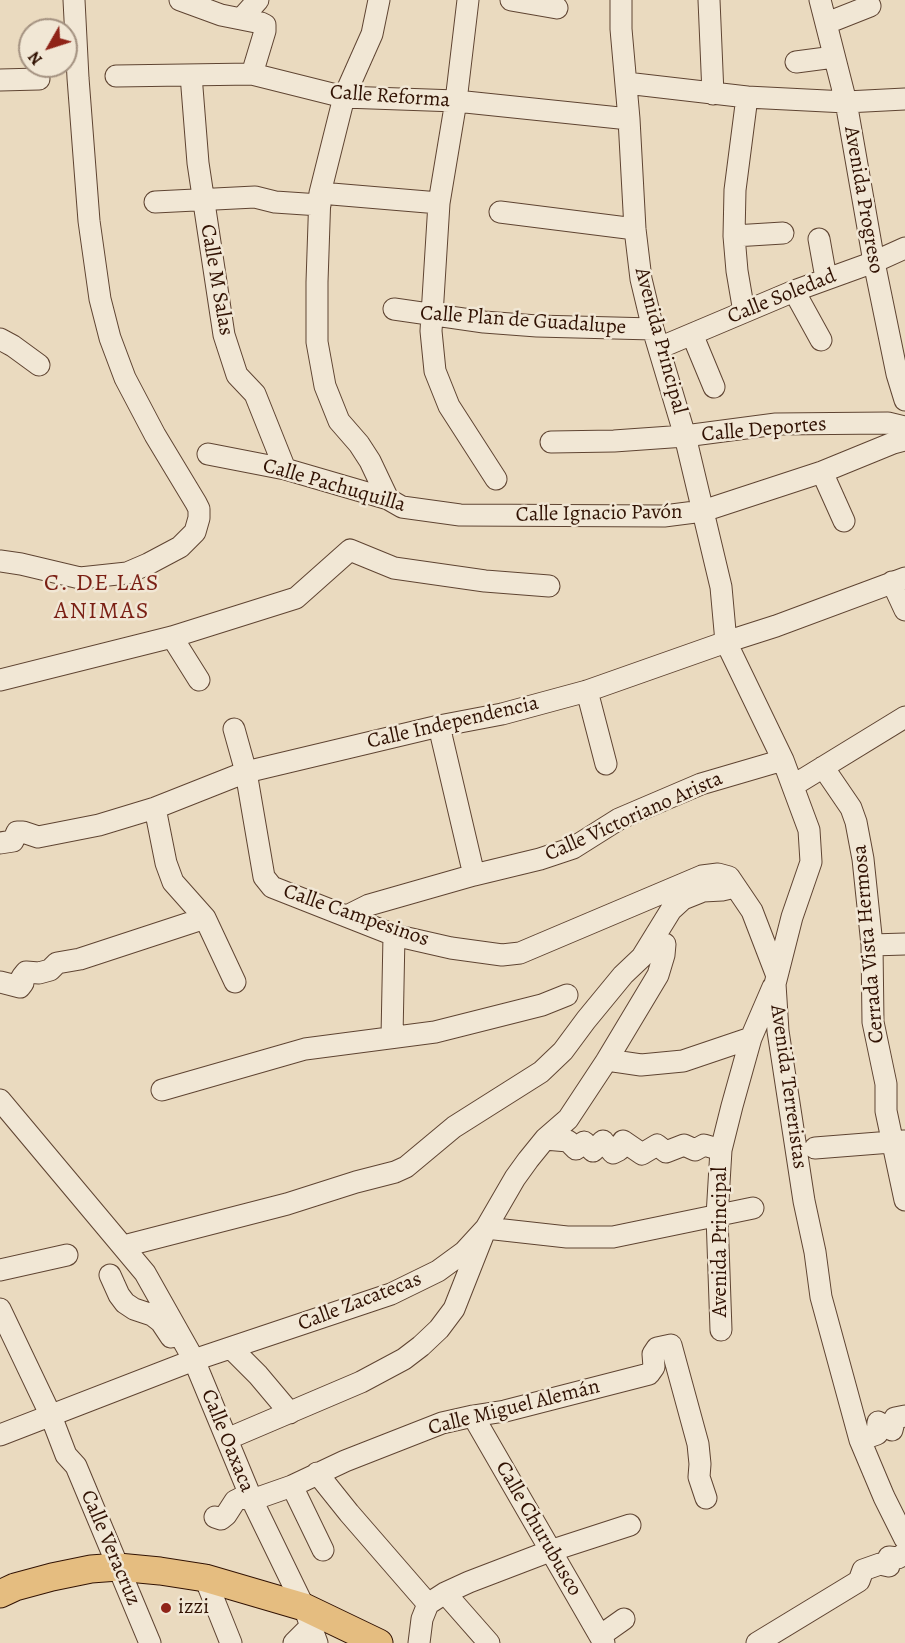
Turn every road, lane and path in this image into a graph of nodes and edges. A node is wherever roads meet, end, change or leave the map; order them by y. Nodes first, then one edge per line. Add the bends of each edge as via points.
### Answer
1 (74, 0) edge
2 (180, 0) edge
3 (258, 0) edge
4 (379, 0) edge
5 (468, 0) edge
6 (511, 0) edge
7 (621, 0) edge
8 (709, 0) edge
9 (820, 0) edge
10 (870, 6) dead end
11 (557, 8) dead end
12 (241, 19) junction
13 (827, 23) junction
14 (834, 57) junction
15 (796, 62) dead end
16 (191, 75) junction
17 (252, 75) junction
18 (116, 76) dead end
19 (39, 79) dead end
20 (0, 80) edge
21 (626, 83) junction
22 (713, 94) junction
23 (344, 97) junction
24 (747, 97) junction
25 (905, 99) edge
26 (456, 101) junction
27 (846, 102) junction
28 (629, 119) junction
29 (320, 199) junction
30 (202, 200) junction
31 (155, 202) dead end
32 (439, 203) junction
33 (500, 212) dead end
34 (635, 230) junction
35 (783, 233) dead end
36 (734, 236) junction
37 (819, 239) dead end
38 (905, 248) edge
39 (874, 262) junction
40 (826, 278) junction
41 (794, 291) junction
42 (394, 309) dead end
43 (744, 312) junction
44 (432, 315) junction
45 (692, 334) junction
46 (0, 339) edge
47 (656, 339) junction
48 (821, 340) dead end
49 (39, 364) dead end
50 (714, 387) dead end
51 (905, 400) edge
52 (905, 427) edge
53 (685, 436) junction
54 (905, 440) edge
55 (551, 442) dead end
56 (208, 454) dead end
57 (285, 470) junction
58 (822, 472) junction
59 (496, 479) dead end
60 (388, 500) junction
61 (703, 511) junction
62 (460, 515) joint
63 (844, 521) dead end
64 (0, 561) edge
65 (899, 580) edge
66 (549, 586) dead end
67 (905, 610) edge
68 (172, 637) junction
69 (726, 642) junction
70 (0, 680) edge
71 (199, 680) dead end
72 (587, 691) junction
73 (905, 717) edge
74 (439, 726) junction
75 (234, 729) dead end
76 (783, 760) junction
77 (606, 764) dead end
78 (823, 767) junction
79 (246, 772) junction
80 (794, 785) junction
81 (155, 808) junction
82 (0, 843) edge
83 (474, 875) junction
84 (735, 887) junction
85 (347, 916) junction
86 (205, 918) junction
87 (394, 935) junction
88 (665, 944) dead end
89 (905, 944) edge
90 (872, 945) junction
91 (776, 980) junction
92 (0, 982) edge
93 (235, 982) dead end
94 (567, 995) dead end
95 (392, 1037) junction
96 (751, 1038) junction
97 (607, 1060) junction
98 (162, 1090) dead end
99 (0, 1100) edge
100 (545, 1139) junction
101 (899, 1142) edge
102 (815, 1148) dead end
103 (721, 1150) junction
104 (905, 1200) edge
105 (753, 1208) dead end
106 (717, 1216) junction
107 (486, 1228) junction
108 (124, 1246) junction
109 (67, 1255) dead end
110 (0, 1270) edge
111 (110, 1275) dead end
112 (0, 1309) edge
113 (721, 1330) dead end
114 (231, 1348) junction
115 (191, 1362) junction
116 (290, 1413) junction
117 (51, 1416) junction
118 (473, 1416) junction
119 (905, 1416) edge
120 (0, 1435) edge
121 (227, 1439) junction
122 (860, 1440) junction
123 (317, 1473) junction
124 (292, 1486) junction
125 (706, 1498) dead end
126 (252, 1500) junction
127 (215, 1517) dead end
128 (630, 1525) dead end
129 (905, 1539) edge
130 (323, 1550) dead end
131 (550, 1551) junction
132 (905, 1553) edge
133 (112, 1568) junction
134 (205, 1578) junction
135 (0, 1594) edge
136 (436, 1598) junction
137 (624, 1619) dead end
138 (310, 1626) edge
139 (602, 1639) edge
140 (139, 1643) edge
141 (150, 1643) edge
142 (231, 1643) edge
143 (294, 1643) edge
144 (379, 1643) edge
145 (419, 1643) edge
146 (489, 1643) edge
147 (757, 1643) edge

1 - 64 street via 88,209 100,299 124,378 199,509 199,518 195,532 180,547 127,573 80,579
2 - 12 street
3 - 12 street
4 - 23 street via 372,34
5 - 26 street
6 - 11 street
7 - 21 street, Avenida Principal
8 - 22 street
9 - 13 street, Avenida Progreso
10 - 13 street
12 - 17 street via 265,25
13 - 14 street, Avenida Progreso
14 - 15 street
14 - 27 street, Avenida Progreso
16 - 17 street, Calle Reforma
16 - 18 street, Calle Reforma
16 - 30 street, Calle M Salas
17 - 23 street, Calle Reforma
19 - 20 street
21 - 22 street
21 - 28 street, Avenida Principal
22 - 24 street
23 - 26 street, Calle Reforma
23 - 29 street
24 - 27 street
24 - 36 street via 735,190
25 - 27 street
26 - 28 street, Calle Reforma
26 - 32 street
27 - 39 street, Avenida Progreso
28 - 34 street, Avenida Principal
29 - 30 street
29 - 32 street
29 - 60 street via 317,342 325,386 339,421 370,461
30 - 31 street
30 - 57 street, Calle M Salas via 224,335 237,375 255,394
32 - 44 street
33 - 34 street
34 - 47 street, Avenida Principal via 641,279
35 - 36 street
36 - 43 street
37 - 40 street
38 - 39 street, Calle Soledad
39 - 40 street, Calle Soledad
39 - 51 street, Avenida Progreso
40 - 41 street, Calle Soledad
41 - 43 street, Calle Soledad
41 - 48 street
42 - 44 street, Calle Plan de Guadalupe
43 - 45 street, Calle Soledad
44 - 47 street, Calle Plan de Guadalupe
44 - 59 street via 435,371 449,406
45 - 47 street, Calle Soledad
45 - 50 street
46 - 49 street
47 - 53 street, Avenida Principal
52 - 53 street, Calle Deportes via 888,423 776,424
53 - 55 street, Calle Deportes
53 - 61 street, Avenida Principal
54 - 58 street, Calle Ignacio Pavón
56 - 57 street, Calle Pachuquilla
57 - 60 street, Calle Pachuquilla
58 - 61 street, Calle Ignacio Pavón
58 - 63 street
60 - 62 street, Calle Pachuquilla via 402,507
61 - 62 street, Calle Ignacio Pavón via 664,516
61 - 69 street, Avenida Principal via 721,587
65 - 67 street
65 - 69 street, Calle Independencia
66 - 68 street via 394,568 350,550 296,598
68 - 70 street
68 - 71 street
69 - 72 street, Calle Independencia
69 - 76 street, Avenida Terreristas
72 - 74 street, Calle Independencia
72 - 77 street
73 - 78 street
74 - 79 street, Calle Independencia
74 - 83 street
75 - 79 street, Calle Campesinos
76 - 80 street, Avenida Terreristas
76 - 83 street, Calle Victoriano Arista via 701,784 619,819 573,848
78 - 80 street
78 - 90 street, Cerrada Vista Hermosa via 856,822
79 - 81 street, Calle Independencia
79 - 85 street, Calle Campesinos via 264,877 272,887
80 - 91 street, Avenida Terreristas via 809,830 811,862
81 - 82 street, Calle Independencia via 99,825 38,837 17,832 13,841
81 - 86 street via 173,882
83 - 85 street, Calle Victoriano Arista via 369,905
84 - 87 street, Calle Campesinos via 729,877 702,876 520,953 502,955 451,948
84 - 91 street, Calle Campesinos via 752,911
84 - 108 street via 703,891 683,899 667,916 642,957 585,1020 563,1051 541,1072 454,1127 406,1167 287,1204
85 - 87 street, Calle Campesinos
86 - 92 street via 57,963 50,970 26,972 20,987
86 - 93 street
87 - 95 street
88 - 97 street via 658,975
89 - 90 street
90 - 101 street, Cerrada Vista Hermosa via 873,1022 886,1084 886,1111
91 - 96 street, Avenida Principal
91 - 122 street, Avenida Terreristas via 778,1031 821,1297
94 - 95 street via 435,1032
95 - 98 street via 305,1048
96 - 97 street via 683,1061 641,1065
96 - 103 street, Avenida Principal
97 - 100 street via 568,1119
99 - 108 street, Calle Oaxaca
100 - 103 street via 568,1141 576,1149 584,1143 593,1151 603,1141 613,1153 620,1150 624,1141 642,1154 657,1145 666,1152 684,1145 695,1150 704,1145
100 - 107 street via 515,1178
101 - 102 street
101 - 104 street, Cerrada Vista Hermosa
103 - 106 street, Avenida Principal
105 - 106 street
106 - 107 street via 614,1237 567,1237
106 - 113 street, Avenida Principal
107 - 114 street, Calle Zacatecas via 464,1252 438,1271 391,1294
107 - 116 street via 454,1309 421,1346 361,1382
108 - 115 street, Calle Oaxaca via 146,1273
109 - 110 street
111 - 115 street via 125,1303 161,1322
112 - 117 street, Calle Veracruz
114 - 115 street, Calle Zacatecas
114 - 116 street
115 - 117 street, Calle Zacatecas
115 - 121 street, Calle Oaxaca
116 - 121 street
117 - 120 street, Calle Zacatecas
117 - 133 street, Calle Veracruz via 66,1455 76,1466
118 - 123 street, Calle Miguel Alemán via 441,1423
118 - 125 street, Calle Miguel Alemán via 649,1374 657,1347 671,1345 698,1444 699,1477
118 - 131 street, Calle Churubusco
119 - 122 street via 895,1418 892,1430 878,1422 878,1434
121 - 126 street, Calle Oaxaca
122 - 129 street, Avenida Terreristas
123 - 124 street, Calle Miguel Alemán
123 - 136 street via 349,1513
124 - 126 street, Calle Miguel Alemán
124 - 130 street
126 - 127 street, Calle Miguel Alemán via 240,1498 221,1519
126 - 138 street, Calle Oaxaca
128 - 131 street
131 - 136 street
131 - 139 street, Calle Churubusco
132 - 147 street via 898,1558 889,1557 889,1566 880,1564 863,1570 859,1581
133 - 134 main road
133 - 135 main road via 52,1577
133 - 140 street, Calle Veracruz
133 - 141 street, Calle Veracruz
134 - 138 main road
134 - 142 street
136 - 145 street via 422,1619
136 - 146 street
137 - 139 street
138 - 143 street
138 - 144 main road

